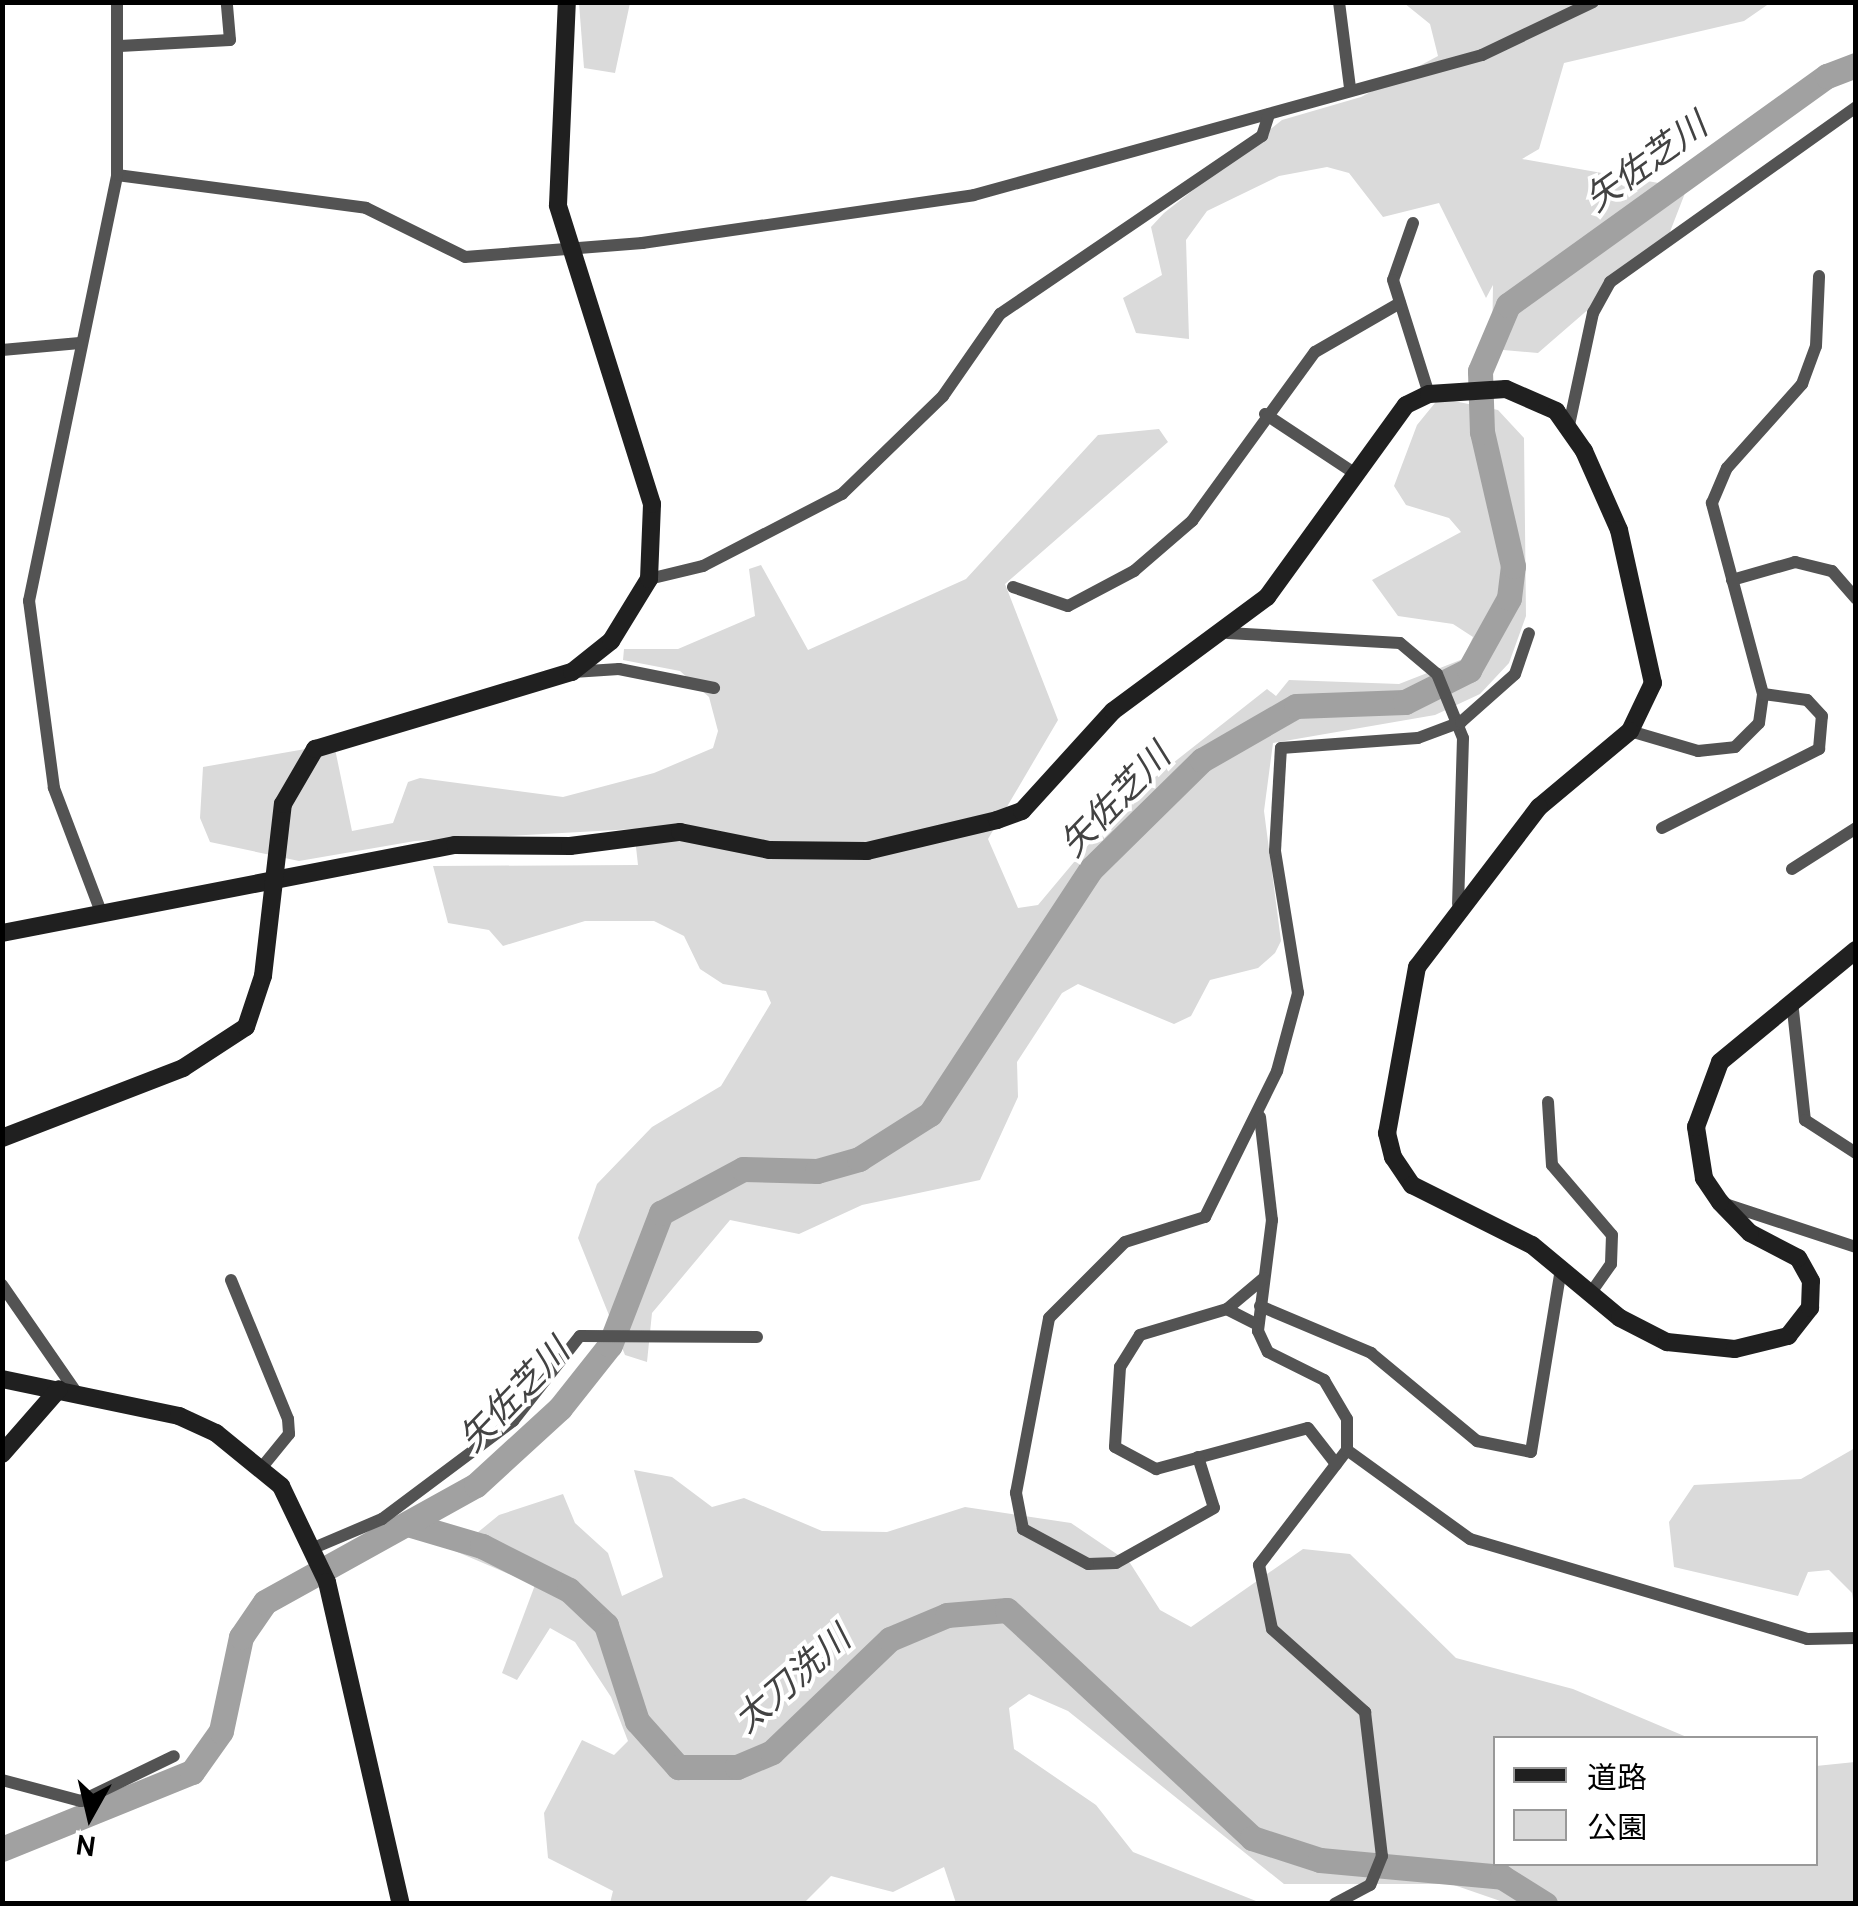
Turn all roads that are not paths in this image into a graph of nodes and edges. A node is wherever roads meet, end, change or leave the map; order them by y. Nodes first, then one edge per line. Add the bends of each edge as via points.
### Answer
1 (117, 2) edge
2 (227, 2) edge
3 (568, 2) edge
4 (1339, 2) edge
5 (1593, 2) edge
6 (120, 46) junction
7 (1350, 88) junction
8 (1856, 107) edge
9 (1269, 114) junction
10 (118, 175) junction
11 (1414, 223) dead end
12 (569, 246) junction
13 (1819, 276) dead end
14 (1400, 303) junction
15 (80, 343) junction
16 (2, 350) edge
17 (1429, 394) junction
18 (1265, 414) junction
19 (1568, 424) junction
20 (1354, 473) junction
21 (649, 579) junction
22 (1732, 580) junction
23 (1013, 586) dead end
24 (1856, 598) edge
25 (1228, 633) junction
26 (1530, 633) dead end
27 (572, 672) junction
28 (714, 688) dead end
29 (1763, 694) junction
30 (1461, 722) junction
31 (1630, 731) junction
32 (1662, 828) dead end
33 (1856, 828) edge
34 (1792, 869) dead end
35 (275, 875) junction
36 (1458, 904) junction
37 (101, 912) junction
38 (2, 933) edge
39 (1856, 950) edge
40 (1792, 1002) junction
41 (1548, 1102) dead end
42 (1259, 1114) junction
43 (2, 1138) edge
44 (1856, 1154) edge
45 (1720, 1202) junction
46 (1856, 1247) edge
47 (1561, 1268) junction
48 (1264, 1278) junction
49 (230, 1280) dead end
50 (2, 1285) edge
51 (1591, 1293) junction
52 (1260, 1306) junction
53 (1227, 1308) junction
54 (1258, 1325) junction
55 (757, 1336) dead end
56 (2, 1380) edge
57 (68, 1390) junction
58 (1347, 1450) junction
59 (2, 1454) edge
60 (1198, 1457) junction
61 (1336, 1464) junction
62 (263, 1466) junction
63 (318, 1552) junction
64 (1856, 1638) edge
65 (174, 1756) dead end
66 (2, 1780) edge
67 (401, 1904) edge
68 (1335, 1904) edge

1 - 6 street
2 - 6 street via 230,40
3 - 12 street via 556,162
4 - 7 street
5 - 7 street via 1482,55
6 - 10 street
7 - 9 street
8 - 19 street via 1610,282 1593,313
9 - 12 street via 915,208
9 - 21 street via 1262,136 1000,314 943,396 842,494 703,566
10 - 12 street via 366,208 464,257
10 - 15 street
11 - 14 street via 1393,280
12 - 21 street via 652,504
13 - 22 street via 1816,346 1802,384 1718,482 1712,518
14 - 17 street
14 - 18 street via 1316,352
15 - 16 street
15 - 37 street via 29,602 54,788
17 - 19 street via 1506,389 1537,398
17 - 20 street via 1384,428
18 - 20 street
18 - 23 street via 1192,520 1134,571 1068,606
19 - 31 street via 1618,530 1653,683
20 - 25 street via 1284,580
21 - 27 street via 611,641
22 - 24 street via 1796,562 1832,571
22 - 29 street
25 - 30 street via 1400,643 1437,674
25 - 35 street via 1112,710 1022,811 997,820 866,851 769,850 680,832 570,846 455,844
26 - 30 street via 1515,674
27 - 28 street via 618,670
27 - 35 street via 315,750 284,804
29 - 31 street via 1750,739 1735,748 1698,751
29 - 32 street via 1806,700 1822,716 1819,748
30 - 36 street
30 - 42 street via 1418,738 1281,748 1275,851 1298,993
31 - 36 street via 1539,807
33 - 34 street
35 - 37 street
35 - 43 street via 263,976 246,1027 183,1068
36 - 47 street via 1408,987 1388,1132 1393,1157 1412,1185 1504,1228
37 - 38 street
39 - 40 street
40 - 44 street via 1804,1120
40 - 45 street via 1707,1084 1698,1157
41 - 51 street via 1552,1165 1612,1235 1611,1264
42 - 48 street via 1272,1220
42 - 60 street via 1205,1217 1138,1234 1058,1302 1016,1510 1038,1542 1088,1564 1116,1563 1214,1508
45 - 46 street
45 - 51 street via 1750,1233 1798,1258 1811,1280 1810,1308 1788,1336 1735,1349 1668,1342
47 - 51 street
47 - 52 street via 1531,1452 1477,1441 1346,1338
48 - 52 street
48 - 53 street
49 - 62 street via 288,1419 288,1434
50 - 57 street
52 - 54 street
53 - 54 street
53 - 60 street via 1140,1335 1116,1382 1111,1433 1125,1460 1156,1470
54 - 58 street via 1268,1352 1338,1394
55 - 63 street via 580,1336 512,1421 382,1519
56 - 57 street
57 - 59 street
57 - 62 street via 178,1416
58 - 61 street
58 - 64 street via 1470,1539 1807,1639
60 - 61 street via 1298,1428
61 - 68 street via 1263,1556 1261,1590 1282,1642 1361,1702 1382,1856 1374,1879
62 - 63 street
63 - 67 street
65 - 66 street via 81,1801

